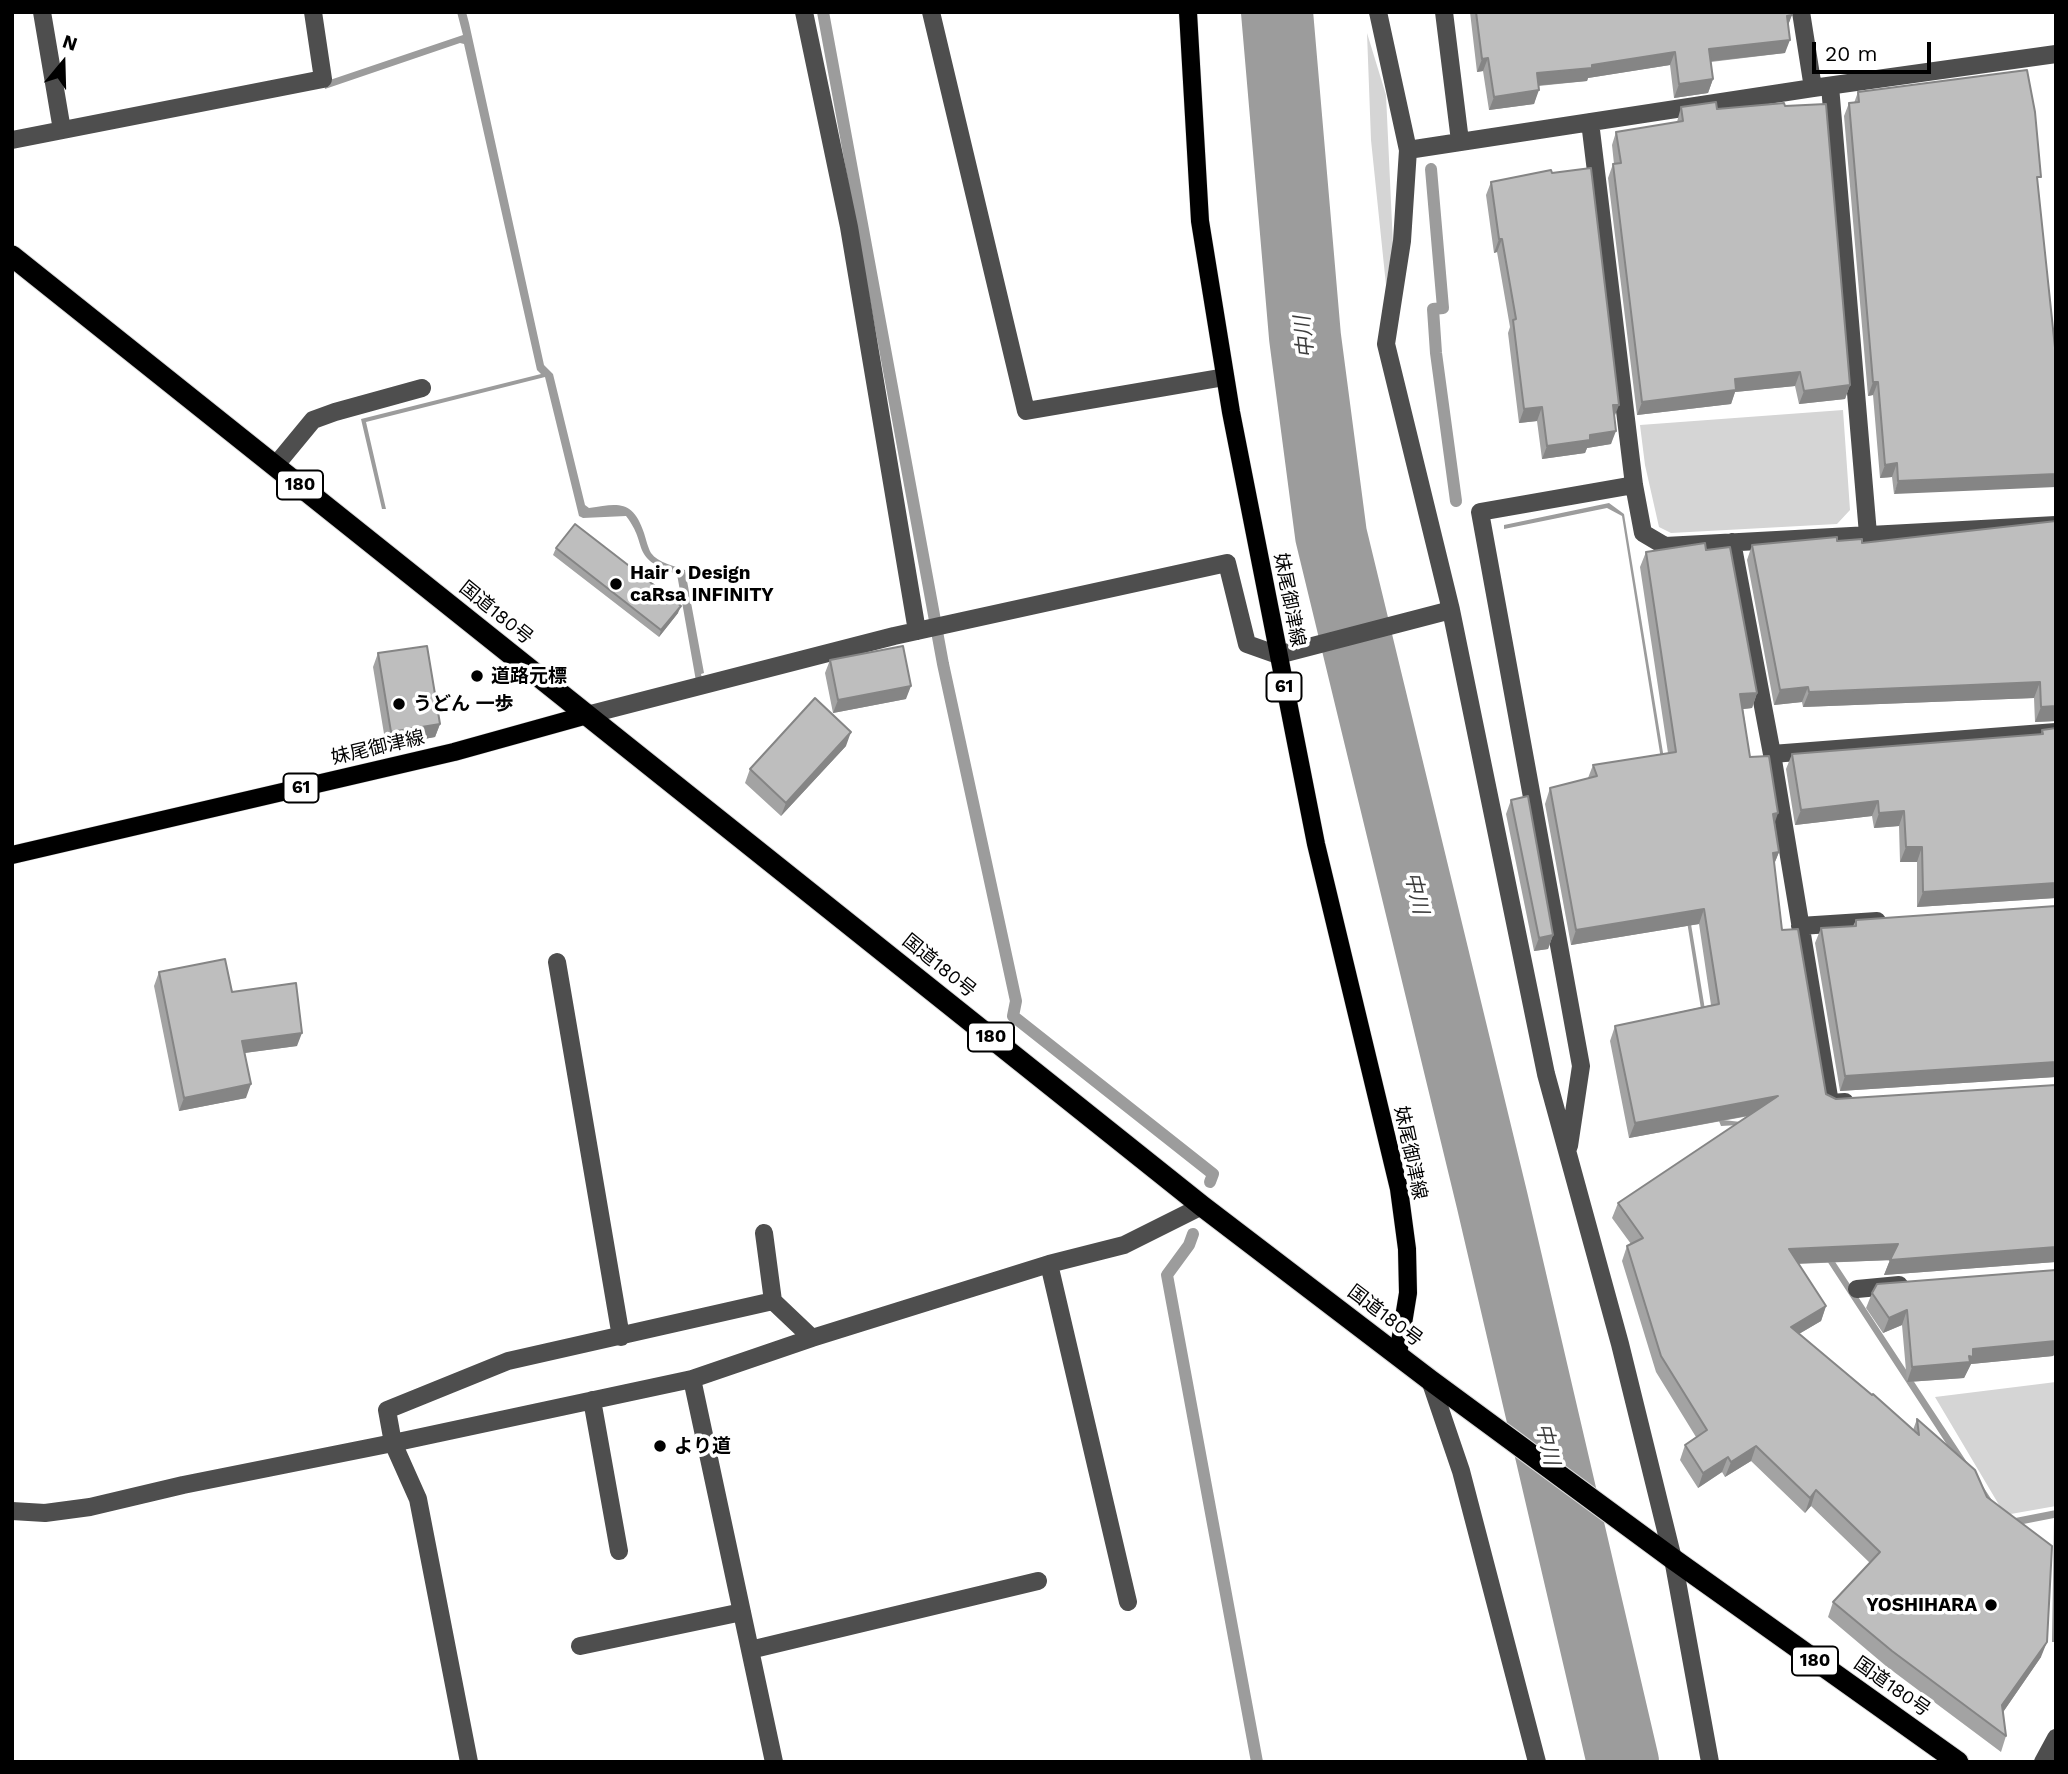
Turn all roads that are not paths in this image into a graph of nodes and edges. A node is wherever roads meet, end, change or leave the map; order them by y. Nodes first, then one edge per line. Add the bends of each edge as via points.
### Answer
1 (42, 12) edge
2 (313, 12) edge
3 (804, 12) edge
4 (931, 12) edge
5 (1188, 12) edge
6 (1378, 12) edge
7 (1444, 12) edge
8 (1801, 12) edge
9 (2056, 54) edge
10 (1821, 87) junction
11 (1590, 122) junction
12 (62, 130) junction
13 (12, 140) edge
14 (1460, 141) junction
15 (1408, 150) junction
16 (12, 256) edge
17 (1225, 377) junction
18 (422, 388) dead end
19 (275, 466) junction
20 (1634, 485) junction
21 (2056, 524) edge
22 (1868, 534) junction
23 (1732, 542) junction
24 (1446, 612) junction
25 (931, 629) junction
26 (1286, 652) junction
27 (587, 715) junction
28 (2056, 732) edge
29 (1772, 754) junction
30 (12, 855) edge
31 (1894, 920) edge
32 (1800, 926) junction
33 (557, 962) dead end
34 (1857, 1101) edge
35 (1568, 1153) junction
36 (1202, 1206) junction
37 (764, 1233) dead end
38 (1049, 1264) junction
39 (1910, 1284) edge
40 (1857, 1289) dead end
41 (773, 1301) junction
42 (621, 1337) junction
43 (812, 1338) junction
44 (1398, 1354) junction
45 (692, 1379) junction
46 (1430, 1380) junction
47 (592, 1400) junction
48 (393, 1443) junction
49 (12, 1511) edge
50 (620, 1551) dead end
51 (1673, 1559) junction
52 (1038, 1581) dead end
53 (1128, 1602) dead end
54 (741, 1612) junction
55 (580, 1646) dead end
56 (750, 1650) junction
57 (2056, 1738) edge
58 (469, 1762) edge
59 (774, 1762) edge
60 (1537, 1762) edge
61 (1710, 1762) edge
62 (1958, 1762) edge
63 (2043, 1762) edge

1 - 12 street
2 - 12 street via 323,79
3 - 25 street
4 - 17 street via 1026,411
5 - 17 main road, 妹尾御津線 / 61 via 1200,221
6 - 15 street
7 - 14 street
8 - 10 street
9 - 10 street
10 - 11 street
10 - 22 street
11 - 14 street
11 - 20 street
12 - 13 street
14 - 15 street
15 - 24 street via 1402,241 1386,344
16 - 19 highway, 国道180号 / 180
17 - 26 main road, 妹尾御津線 / 61
18 - 19 street via 313,420
19 - 27 highway, 国道180号 / 180
20 - 23 street via 1643,533 1665,546
20 - 35 street via 1480,512 1581,1066
21 - 22 street
22 - 23 street
23 - 29 street
24 - 26 street
24 - 35 street via 1546,1074
25 - 26 street via 1227,562 1247,644
25 - 27 street
26 - 44 main road, 妹尾御津線 / 61 via 1316,844 1399,1189 1408,1293
27 - 30 main road, 妹尾御津線 / 61 via 454,752
27 - 36 highway, 国道180号 / 180
28 - 29 street
29 - 32 street
31 - 32 street
32 - 34 street via 1830,1103
33 - 42 street
35 - 51 street
36 - 38 street via 1124,1245
36 - 44 highway, 国道180号 / 180
37 - 41 street
38 - 43 street
38 - 53 street
39 - 40 street
41 - 42 street
41 - 43 street
42 - 48 street via 508,1361 387,1410
43 - 45 street
44 - 46 highway, 国道180号 / 180
45 - 47 street
45 - 54 street
46 - 51 highway, 国道180号 / 180
46 - 60 street via 1461,1471
47 - 48 street
47 - 50 street
48 - 49 street via 90,1507 46,1513
48 - 58 street via 418,1499
51 - 61 street
51 - 62 highway, 国道180号 / 180
52 - 56 street
54 - 55 street
54 - 56 street
56 - 59 street
57 - 63 street

